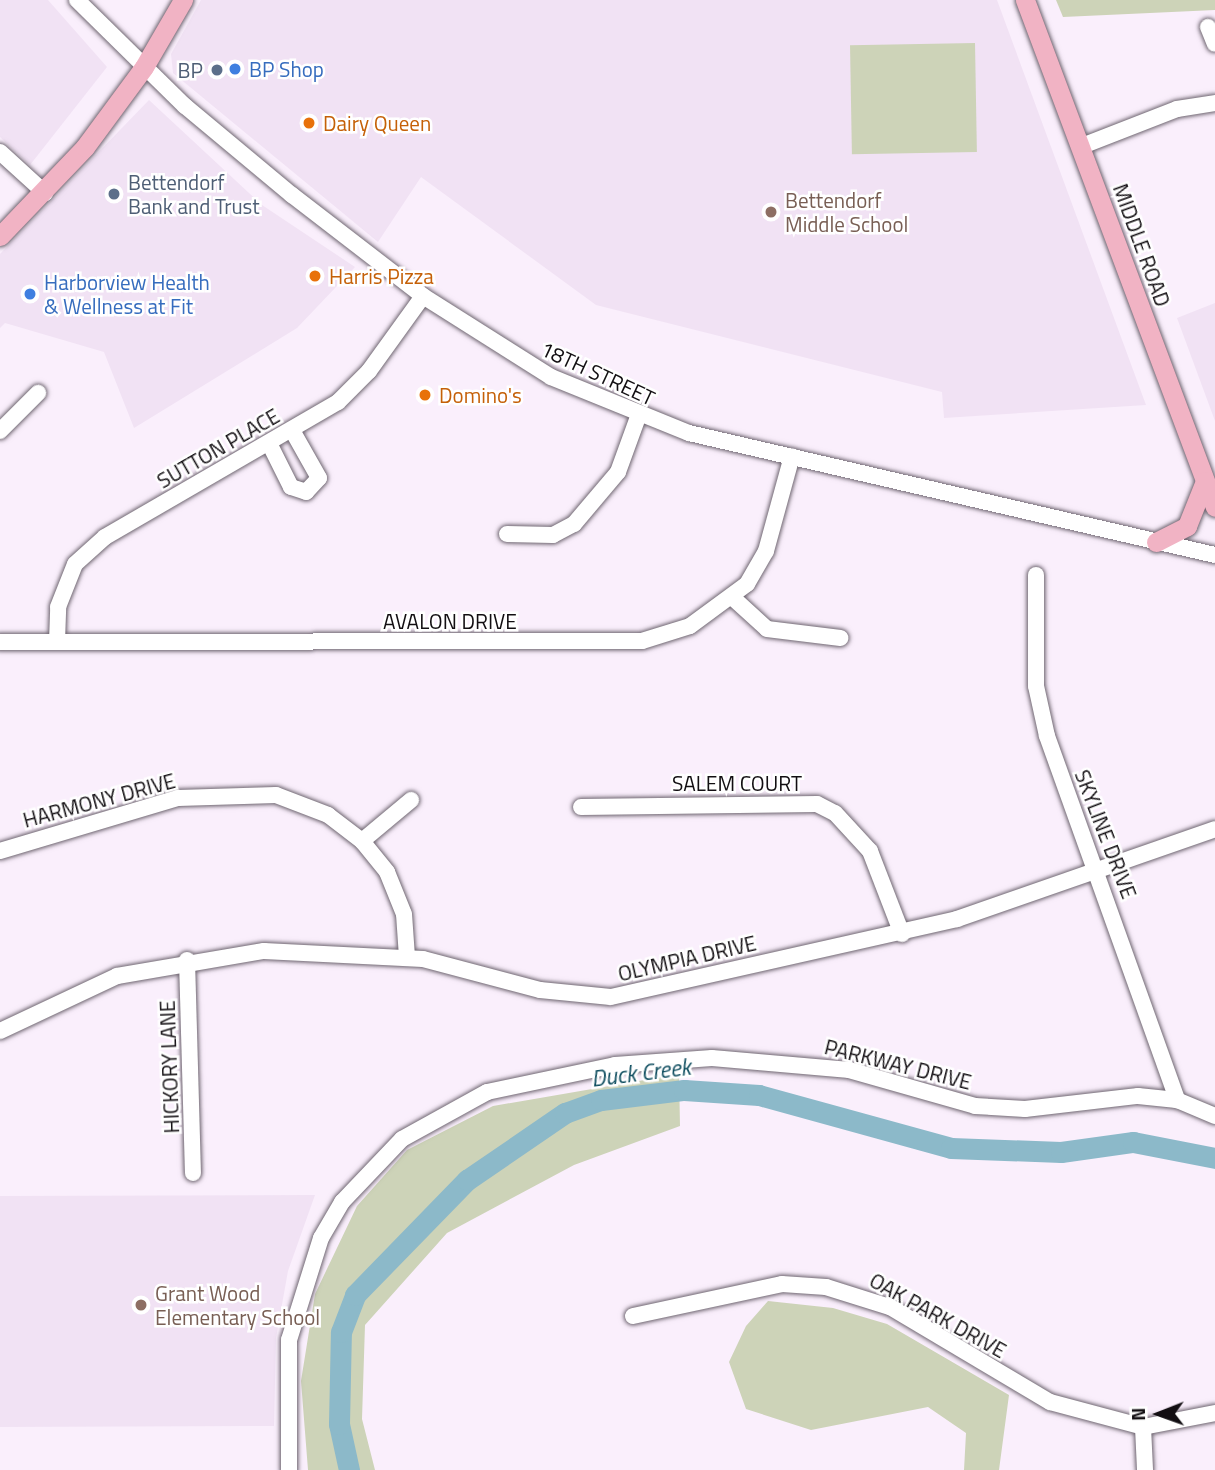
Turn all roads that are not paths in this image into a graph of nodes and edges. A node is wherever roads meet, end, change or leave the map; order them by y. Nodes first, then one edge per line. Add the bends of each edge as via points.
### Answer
1 (77, 0) edge
2 (183, 0) edge
3 (1025, 0) edge
4 (1208, 27) dead end
5 (1215, 44) edge
6 (144, 67) junction
7 (1215, 103) edge
8 (1082, 146) junction
9 (0, 152) edge
10 (45, 193) junction
11 (0, 236) edge
12 (423, 296) junction
13 (38, 393) dead end
14 (638, 417) junction
15 (292, 429) junction
16 (0, 430) edge
17 (269, 443) junction
18 (792, 456) junction
19 (1205, 481) junction
20 (1215, 506) edge
21 (508, 534) dead end
22 (1156, 542) junction
23 (1215, 555) edge
24 (1036, 575) dead end
25 (732, 597) junction
26 (840, 638) dead end
27 (0, 642) edge
28 (57, 642) junction
29 (411, 800) dead end
30 (581, 807) dead end
31 (1215, 829) edge
32 (362, 841) junction
33 (0, 851) edge
34 (1097, 869) junction
35 (902, 934) junction
36 (407, 957) junction
37 (187, 960) junction
38 (0, 1031) edge
39 (1177, 1100) junction
40 (1215, 1116) edge
41 (193, 1173) dead end
42 (633, 1316) dead end
43 (1215, 1413) edge
44 (1143, 1427) junction
45 (289, 1470) edge
46 (1145, 1470) edge

1 - 6 street, 18TH STREET
2 - 6 main road
3 - 8 main road, MIDDLE ROAD
4 - 5 street
6 - 10 main road
6 - 12 street, 18TH STREET via 269,177
7 - 8 street via 1177,109
8 - 19 main road, MIDDLE ROAD
9 - 10 street
10 - 11 main road
12 - 14 street, 18TH STREET via 551,377
12 - 15 street, SUTTON PLACE via 369,371 338,401
13 - 16 street
14 - 18 street, 18TH STREET
14 - 21 street via 618,472 575,524 553,535
15 - 17 street, SUTTON PLACE
15 - 17 street via 319,478 306,492 291,487
17 - 28 street, SUTTON PLACE via 105,537 75,564 62,591
18 - 22 street, 18TH STREET
18 - 25 street, AVALON DRIVE via 766,551
19 - 20 main road, MIDDLE ROAD
19 - 22 main road via 1187,526
22 - 23 street, 18TH STREET
24 - 34 street, SKYLINE DRIVE via 1036,686 1044,724
25 - 26 street via 767,629
25 - 28 street, AVALON DRIVE via 690,626 642,641
27 - 28 street, AVALON DRIVE
29 - 32 street
30 - 35 street, SALEM COURT via 817,804 835,813 870,851
31 - 34 street, OLYMPIA DRIVE
32 - 33 street, HARMONY DRIVE via 306,803 235,794 178,799
32 - 36 street, HARMONY DRIVE via 399,897
34 - 35 street, OLYMPIA DRIVE
34 - 39 street, SKYLINE DRIVE
35 - 36 street, OLYMPIA DRIVE via 611,997 540,990
36 - 37 street, OLYMPIA DRIVE via 264,951
37 - 38 street, OLYMPIA DRIVE via 71,993
37 - 41 street, HICKORY LANE
39 - 40 street, PARKWAY DRIVE
39 - 45 street, PARKWAY DRIVE via 1138,1096 1025,1109 975,1106 849,1070 712,1058 615,1065 476,1097 402,1139 372,1166 321,1238 289,1340
42 - 44 street, OAK PARK DRIVE via 782,1284 859,1293 1050,1402
43 - 44 street, OAK PARK DRIVE
44 - 46 street

